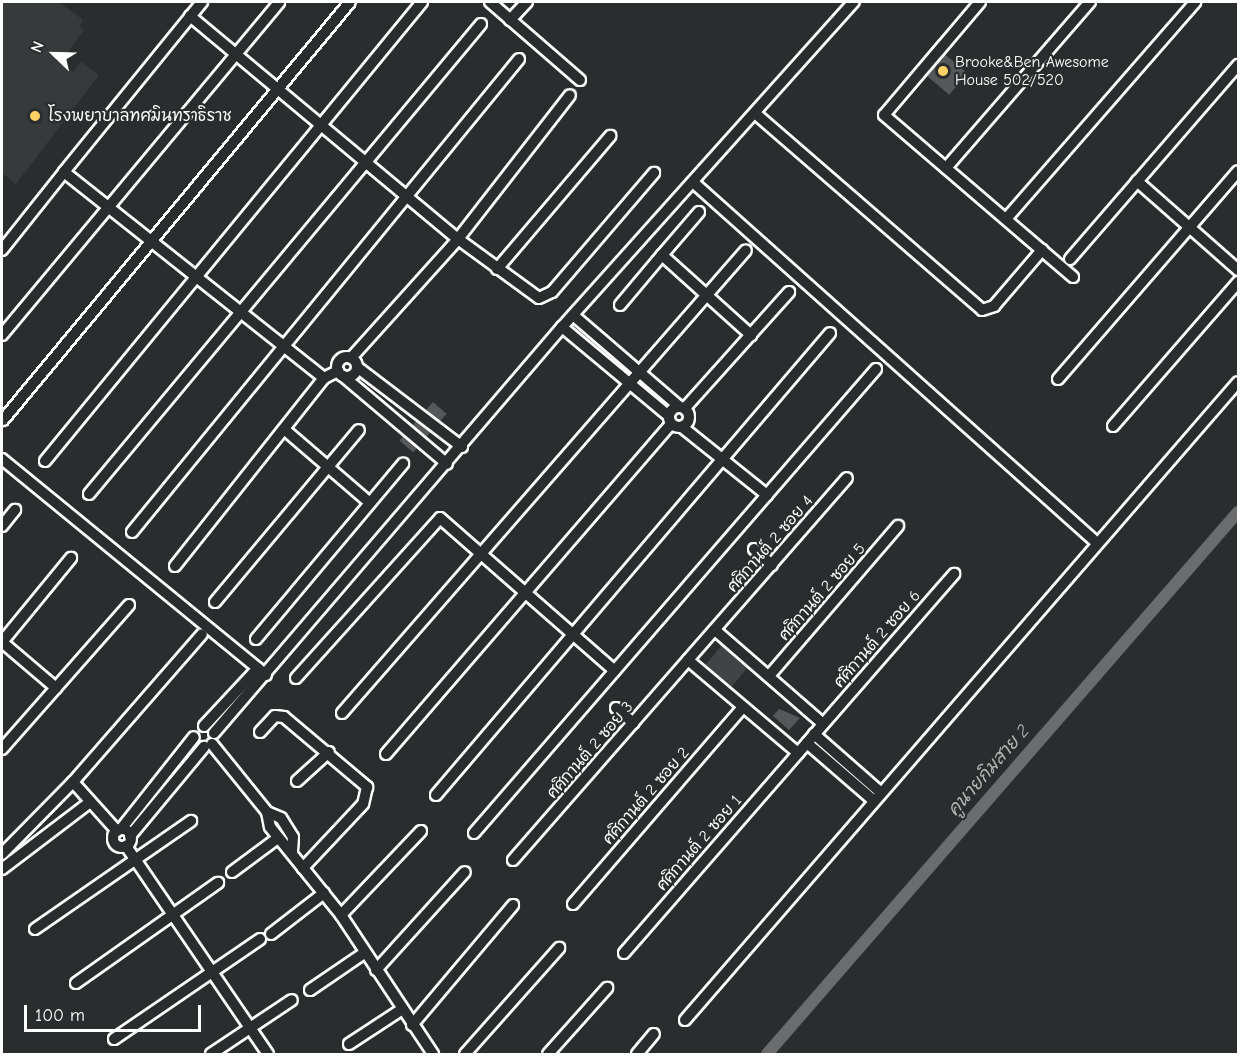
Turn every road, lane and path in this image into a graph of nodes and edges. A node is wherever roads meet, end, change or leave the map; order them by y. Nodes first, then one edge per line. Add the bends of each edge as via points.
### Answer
1 (202, 2) edge
2 (279, 2) edge
3 (350, 2) edge
4 (422, 2) edge
5 (490, 2) edge
6 (527, 2) edge
7 (855, 2) edge
8 (980, 2) edge
9 (1090, 2) edge
10 (1195, 2) edge
11 (190, 16) junction
12 (510, 20) junction
13 (481, 24) dead end
14 (235, 55) junction
15 (519, 59) dead end
16 (1239, 65) edge
17 (580, 80) dead end
18 (279, 91) junction
19 (570, 95) dead end
20 (756, 114) junction
21 (321, 126) junction
22 (610, 136) dead end
23 (364, 161) junction
24 (946, 168) junction
25 (1239, 171) edge
26 (64, 172) junction
27 (654, 173) dead end
28 (1137, 181) junction
29 (694, 183) junction
30 (406, 196) junction
31 (107, 209) junction
32 (699, 212) dead end
33 (1006, 219) junction
34 (1190, 227) junction
35 (458, 239) junction
36 (150, 241) junction
37 (2, 250) edge
38 (746, 250) dead end
39 (1042, 250) junction
40 (662, 255) junction
41 (1070, 259) dead end
42 (497, 269) junction
43 (1239, 270) edge
44 (196, 276) junction
45 (1073, 277) dead end
46 (1239, 282) edge
47 (789, 292) dead end
48 (705, 295) junction
49 (620, 305) dead end
50 (240, 313) junction
51 (573, 315) junction
52 (562, 327) junction
53 (830, 333) dead end
54 (2, 335) edge
55 (751, 335) junction
56 (284, 346) junction
57 (354, 362) junction
58 (876, 369) dead end
59 (641, 371) junction
60 (341, 374) junction
61 (324, 378) junction
62 (1058, 379) dead end
63 (631, 382) junction
64 (1239, 382) edge
65 (682, 408) junction
66 (3, 420) dead end
67 (674, 423) junction
68 (1113, 426) dead end
69 (284, 429) junction
70 (359, 430) dead end
71 (462, 447) junction
72 (2, 459) edge
73 (722, 459) junction
74 (45, 462) dead end
75 (403, 464) dead end
76 (447, 464) junction
77 (328, 467) junction
78 (847, 478) dead end
79 (89, 495) dead end
80 (767, 495) junction
81 (370, 503) junction
82 (15, 510) dead end
83 (2, 526) edge
84 (898, 526) dead end
85 (132, 532) dead end
86 (1097, 543) junction
87 (754, 549) dead end
88 (481, 555) junction
89 (71, 558) dead end
90 (772, 565) junction
91 (175, 566) dead end
92 (954, 574) dead end
93 (525, 594) junction
94 (215, 602) dead end
95 (129, 605) dead end
96 (715, 630) junction
97 (573, 633) junction
98 (202, 634) dead end
99 (256, 639) dead end
100 (688, 660) junction
101 (615, 670) junction
102 (262, 672) junction
103 (769, 676) junction
104 (296, 678) dead end
105 (56, 688) junction
106 (743, 707) junction
107 (616, 708) dead end
108 (342, 713) dead end
109 (633, 723) junction
110 (823, 724) junction
111 (204, 726) dead end
112 (260, 732) dead end
113 (214, 733) dead end
114 (194, 737) dead end
115 (811, 739) junction
116 (2, 750) edge
117 (328, 752) junction
118 (798, 753) junction
119 (386, 754) dead end
120 (297, 781) dead end
121 (73, 782) junction
122 (436, 795) dead end
123 (876, 796) junction
124 (89, 803) junction
125 (267, 812) junction
126 (191, 821) dead end
127 (421, 831) dead end
128 (474, 833) dead end
129 (123, 835) junction
130 (278, 838) junction
131 (292, 851) junction
132 (2, 854) edge
133 (135, 859) junction
134 (513, 860) dead end
135 (303, 868) junction
136 (2, 869) edge
137 (232, 872) dead end
138 (465, 872) dead end
139 (218, 883) dead end
140 (324, 893) junction
141 (573, 904) dead end
142 (513, 905) dead end
143 (172, 915) junction
144 (341, 915) junction
145 (35, 929) dead end
146 (271, 934) dead end
147 (260, 939) dead end
148 (559, 948) dead end
149 (364, 952) junction
150 (624, 953) dead end
151 (376, 970) junction
152 (210, 972) junction
153 (76, 983) dead end
154 (607, 988) dead end
155 (310, 990) dead end
156 (292, 1000) dead end
157 (400, 1010) junction
158 (685, 1020) dead end
159 (412, 1025) junction
160 (250, 1028) junction
161 (654, 1034) dead end
162 (114, 1039) dead end
163 (349, 1044) dead end
164 (211, 1054) edge
165 (268, 1054) edge
166 (433, 1054) edge
167 (465, 1054) edge
168 (548, 1054) edge
169 (637, 1054) edge

1 - 11 street
2 - 14 street
3 - 18 street
4 - 21 street
5 - 12 street
6 - 12 street
7 - 20 street
8 - 24 street via 884,114
9 - 24 street
10 - 33 street
11 - 14 street
11 - 26 street
12 - 17 street
13 - 23 street
14 - 18 street
14 - 31 street
15 - 30 street
16 - 28 street
18 - 21 street
18 - 36 street
19 - 35 street
20 - 29 street
20 - 39 street via 982,310 994,306
21 - 23 street
21 - 44 street
22 - 42 street
23 - 30 street
23 - 50 street
24 - 33 street
25 - 34 street
26 - 31 street
26 - 37 street
27 - 42 street via 552,292 539,298 527,294
28 - 34 street
28 - 41 street
29 - 51 street
29 - 86 street
30 - 35 street
30 - 56 street
31 - 36 street
31 - 54 street
32 - 40 street
33 - 39 street
34 - 43 street
34 - 62 street
35 - 42 street
35 - 57 street
36 - 44 street
36 - 66 street
38 - 48 street
39 - 45 street
40 - 48 street
40 - 49 street
44 - 50 street
44 - 74 street
46 - 68 street
47 - 55 street
48 - 55 street
48 - 59 street
50 - 56 street
50 - 79 street
51 - 52 street
51 - 59 street
52 - 63 street
52 - 71 street
53 - 73 street
55 - 65 street
56 - 61 street
56 - 85 street
57 - 60 street via 351,376
57 - 60 street via 340,360
57 - 71 street
58 - 80 street
59 - 63 street
59 - 65 street
60 - 61 street
60 - 76 street
61 - 69 street
63 - 67 street
63 - 88 street
64 - 86 street
65 - 67 street
65 - 67 street via 689,418
67 - 73 street
67 - 93 street
69 - 77 street
69 - 91 street
70 - 77 street
71 - 76 street
72 - 102 street
73 - 80 street
73 - 97 street
75 - 81 street
76 - 102 street
77 - 81 street
77 - 94 street
78 - 90 street, ศศิกานต์ 2 ซอย 4
80 - 101 street
81 - 99 street
82 - 83 street
84 - 103 street, ศศิกานต์ 2 ซอย 5
86 - 123 street
87 - 90 street
88 - 93 street
88 - 104 street via 448,521 431,522
88 - 108 street
89 - 105 street via 2,642
90 - 96 street, ศศิกานต์ 2 ซอย 4
92 - 110 street, ศศิกานต์ 2 ซอย 6
93 - 97 street
93 - 119 street
95 - 105 street
96 - 100 street, ศศิกานต์ 2 ซอย 4
96 - 103 street
97 - 101 street
97 - 122 street
98 - 121 street
100 - 106 street
100 - 109 street, ศศิกานต์ 2 ซอย 3
101 - 128 street
102 - 111 street
102 - 113 street
103 - 110 street
105 - 116 street
106 - 118 street
106 - 141 street, ศศิกานต์ 2 ซอย 2
107 - 109 street
109 - 134 street, ศศิกานต์ 2 ซอย 3
110 - 115 street, ศศิกานต์ 2 ซอย 6
112 - 117 street via 279,715
114 - 129 street
115 - 118 street, ศศิกานต์ 2 ซอย 1
115 - 123 street
117 - 120 street
117 - 135 street via 367,787 367,797
118 - 150 street, ศศิกานต์ 2 ซอย 1
121 - 124 street
121 - 132 street
123 - 158 street
124 - 129 street
124 - 136 street
125 - 129 street via 208,746
125 - 130 street
125 - 131 street via 281,818 293,837
126 - 133 street
127 - 144 street
129 - 133 street
130 - 131 street
130 - 137 street
131 - 135 street
133 - 143 street
133 - 145 street
135 - 140 street
138 - 151 street
139 - 143 street
140 - 144 street
140 - 146 street
142 - 159 street
143 - 152 street
143 - 153 street
144 - 149 street
147 - 152 street
148 - 167 street
149 - 151 street
149 - 155 street
151 - 157 street
152 - 160 street
152 - 162 street
154 - 168 street
156 - 160 street
157 - 159 street
157 - 163 street
159 - 166 street
160 - 164 street
160 - 165 street
161 - 169 street

